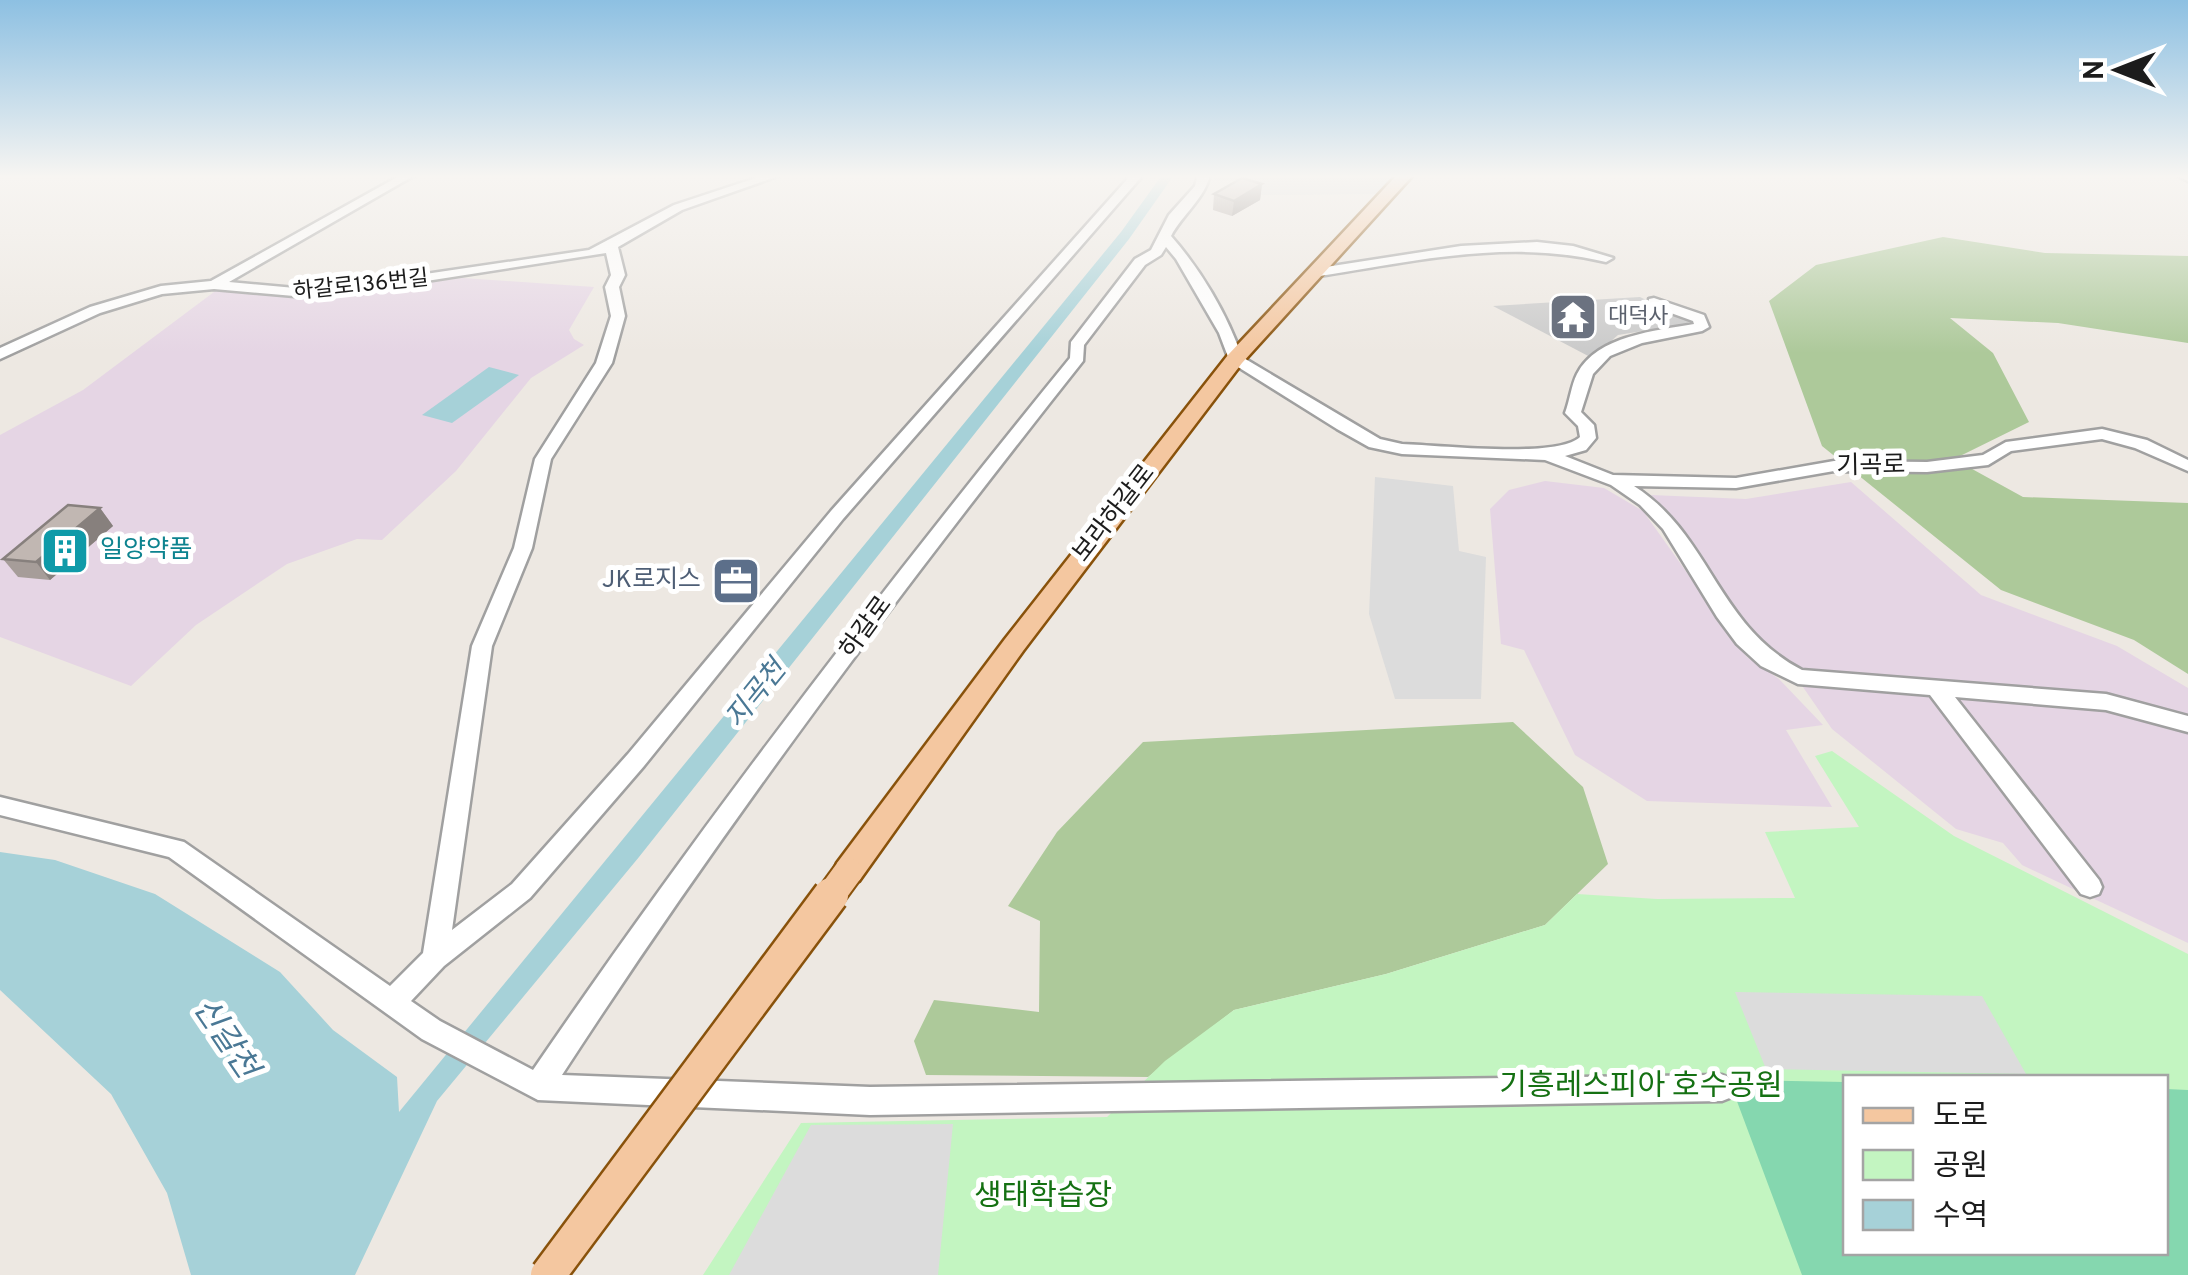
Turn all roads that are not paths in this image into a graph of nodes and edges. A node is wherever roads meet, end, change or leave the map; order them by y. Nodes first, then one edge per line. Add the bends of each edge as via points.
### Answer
1 (304, 234) edge
2 (633, 234) edge
3 (1084, 234) edge
4 (1167, 234) edge
5 (1350, 234) edge
6 (1166, 238) junction
7 (612, 248) junction
8 (1606, 258) dead end
9 (1314, 273) junction
10 (214, 285) junction
11 (1654, 302) dead end
12 (0, 354) edge
13 (1235, 358) junction
14 (1548, 455) junction
15 (2188, 466) edge
16 (1611, 480) junction
17 (1938, 688) junction
18 (2188, 724) edge
19 (0, 806) edge
20 (2090, 887) dead end
21 (435, 958) junction
22 (391, 1003) junction
23 (534, 1085) junction
24 (1722, 1088) dead end
25 (548, 1275) edge

1 - 10 street
2 - 7 street, 하갈로136번길
3 - 21 street via 836,515 521,891
4 - 6 street, 하갈로
5 - 9 main road, 보라하갈로
6 - 13 street
6 - 23 street, 하갈로 via 1102,310 1076,345 1078,358 928,543
7 - 10 street, 하갈로136번길 via 316,294
7 - 21 street via 618,316 604,363 542,459 523,548 482,646
8 - 9 street via 1561,247 1481,250
9 - 13 main road, 보라하갈로
10 - 12 street, 하갈로136번길 via 127,298
11 - 14 street via 1698,318 1702,327 1643,335 1593,364 1573,413 1588,438
13 - 14 street, 기곡로 via 1375,443 1420,452
13 - 25 main road, 보라하갈로, bridge via 1014,644
14 - 16 street, 기곡로
15 - 16 street, 기곡로 via 2102,434 2006,447 1988,460 1927,467 1834,466 1736,483
16 - 17 street via 1642,498 1676,538 1759,658 1798,677
17 - 18 street via 2106,702
17 - 20 street
19 - 22 street via 176,849
21 - 22 street
22 - 23 street
23 - 24 street via 870,1101

